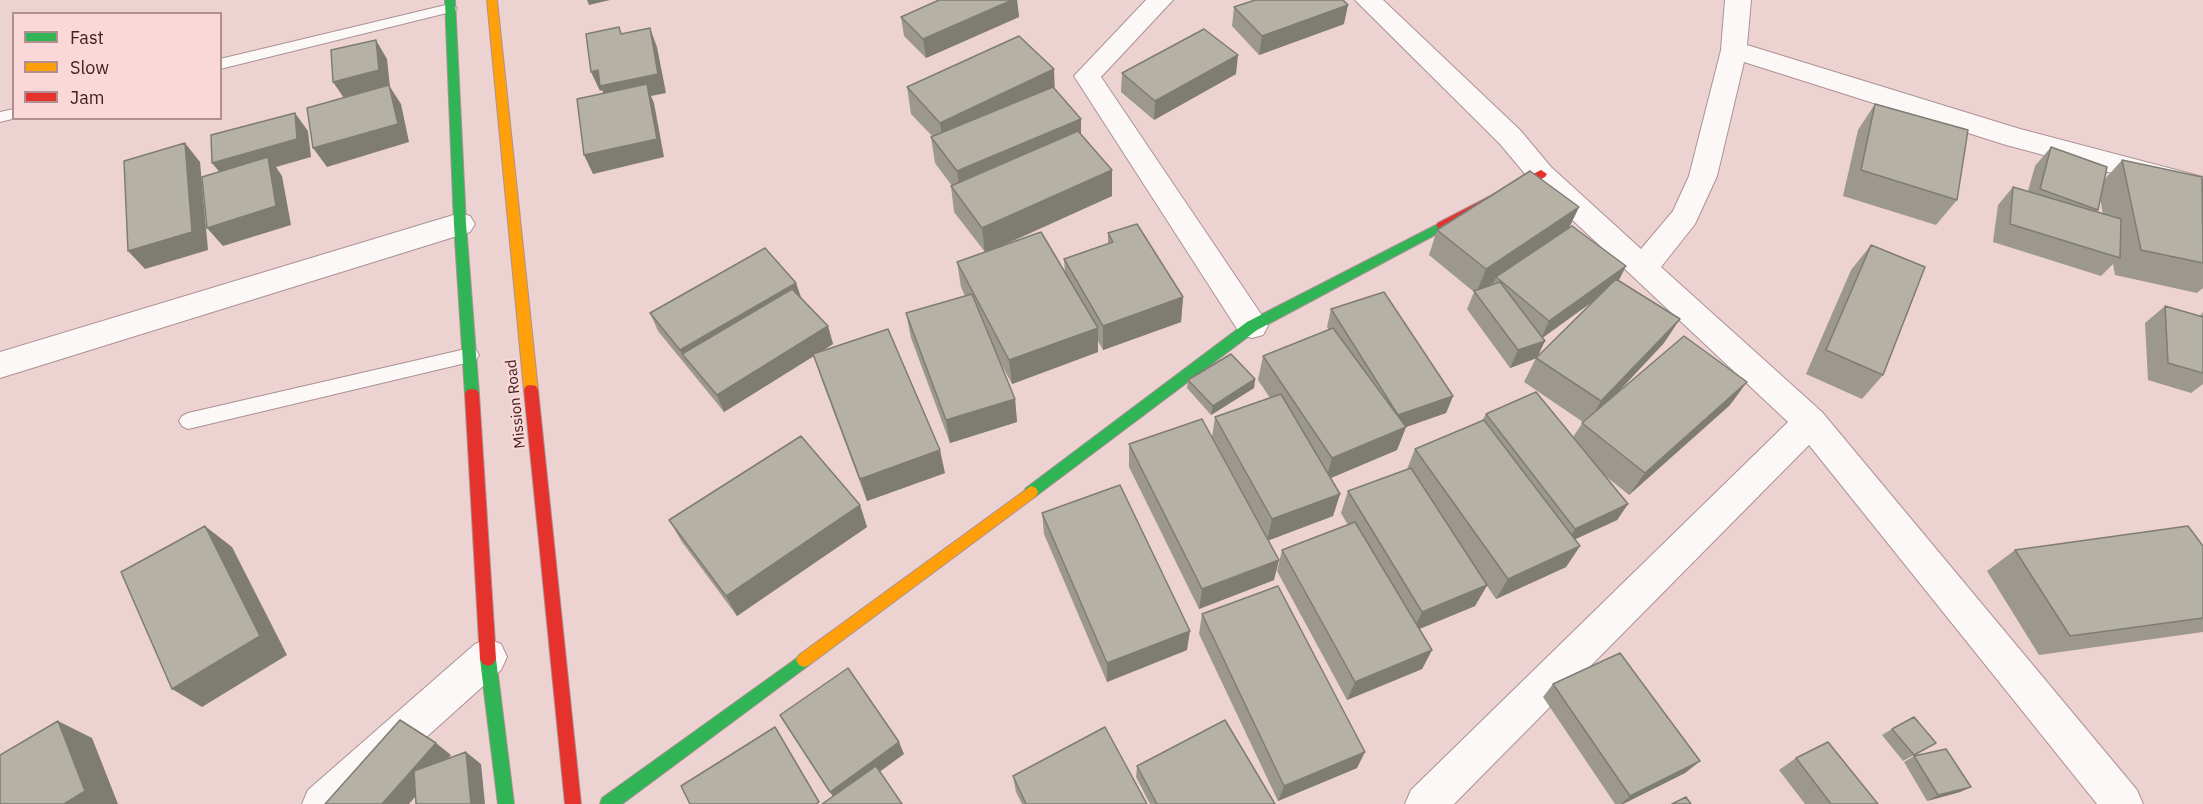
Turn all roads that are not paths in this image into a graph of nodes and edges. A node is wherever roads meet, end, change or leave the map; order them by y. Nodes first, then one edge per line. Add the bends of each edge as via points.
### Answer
1 (492, 0) edge
2 (1160, 0) edge
3 (1368, 0) edge
4 (1738, 0) edge
5 (450, 4) edge
6 (1734, 50) junction
7 (222, 63) edge
8 (1541, 174) junction
9 (2203, 187) edge
10 (460, 224) junction
11 (1643, 268) junction
12 (1252, 326) junction
13 (470, 355) junction
14 (0, 365) edge
15 (188, 421) dead end
16 (1810, 422) junction
17 (488, 657) junction
18 (322, 804) edge
19 (506, 804) edge
20 (573, 804) edge
21 (608, 804) edge
22 (1425, 804) edge
23 (2123, 804) edge

1 - 20 street, Mission Road
2 - 12 street via 1087,76
3 - 8 street via 1510,137
4 - 6 street
5 - 7 lane
5 - 10 street
6 - 9 street via 2016,138
6 - 11 street via 1702,176 1685,216
8 - 11 street
8 - 12 street
10 - 13 street
10 - 14 street
11 - 16 street
12 - 21 street
13 - 15 lane
13 - 17 street
16 - 22 street
16 - 23 street
17 - 18 street
17 - 19 street

